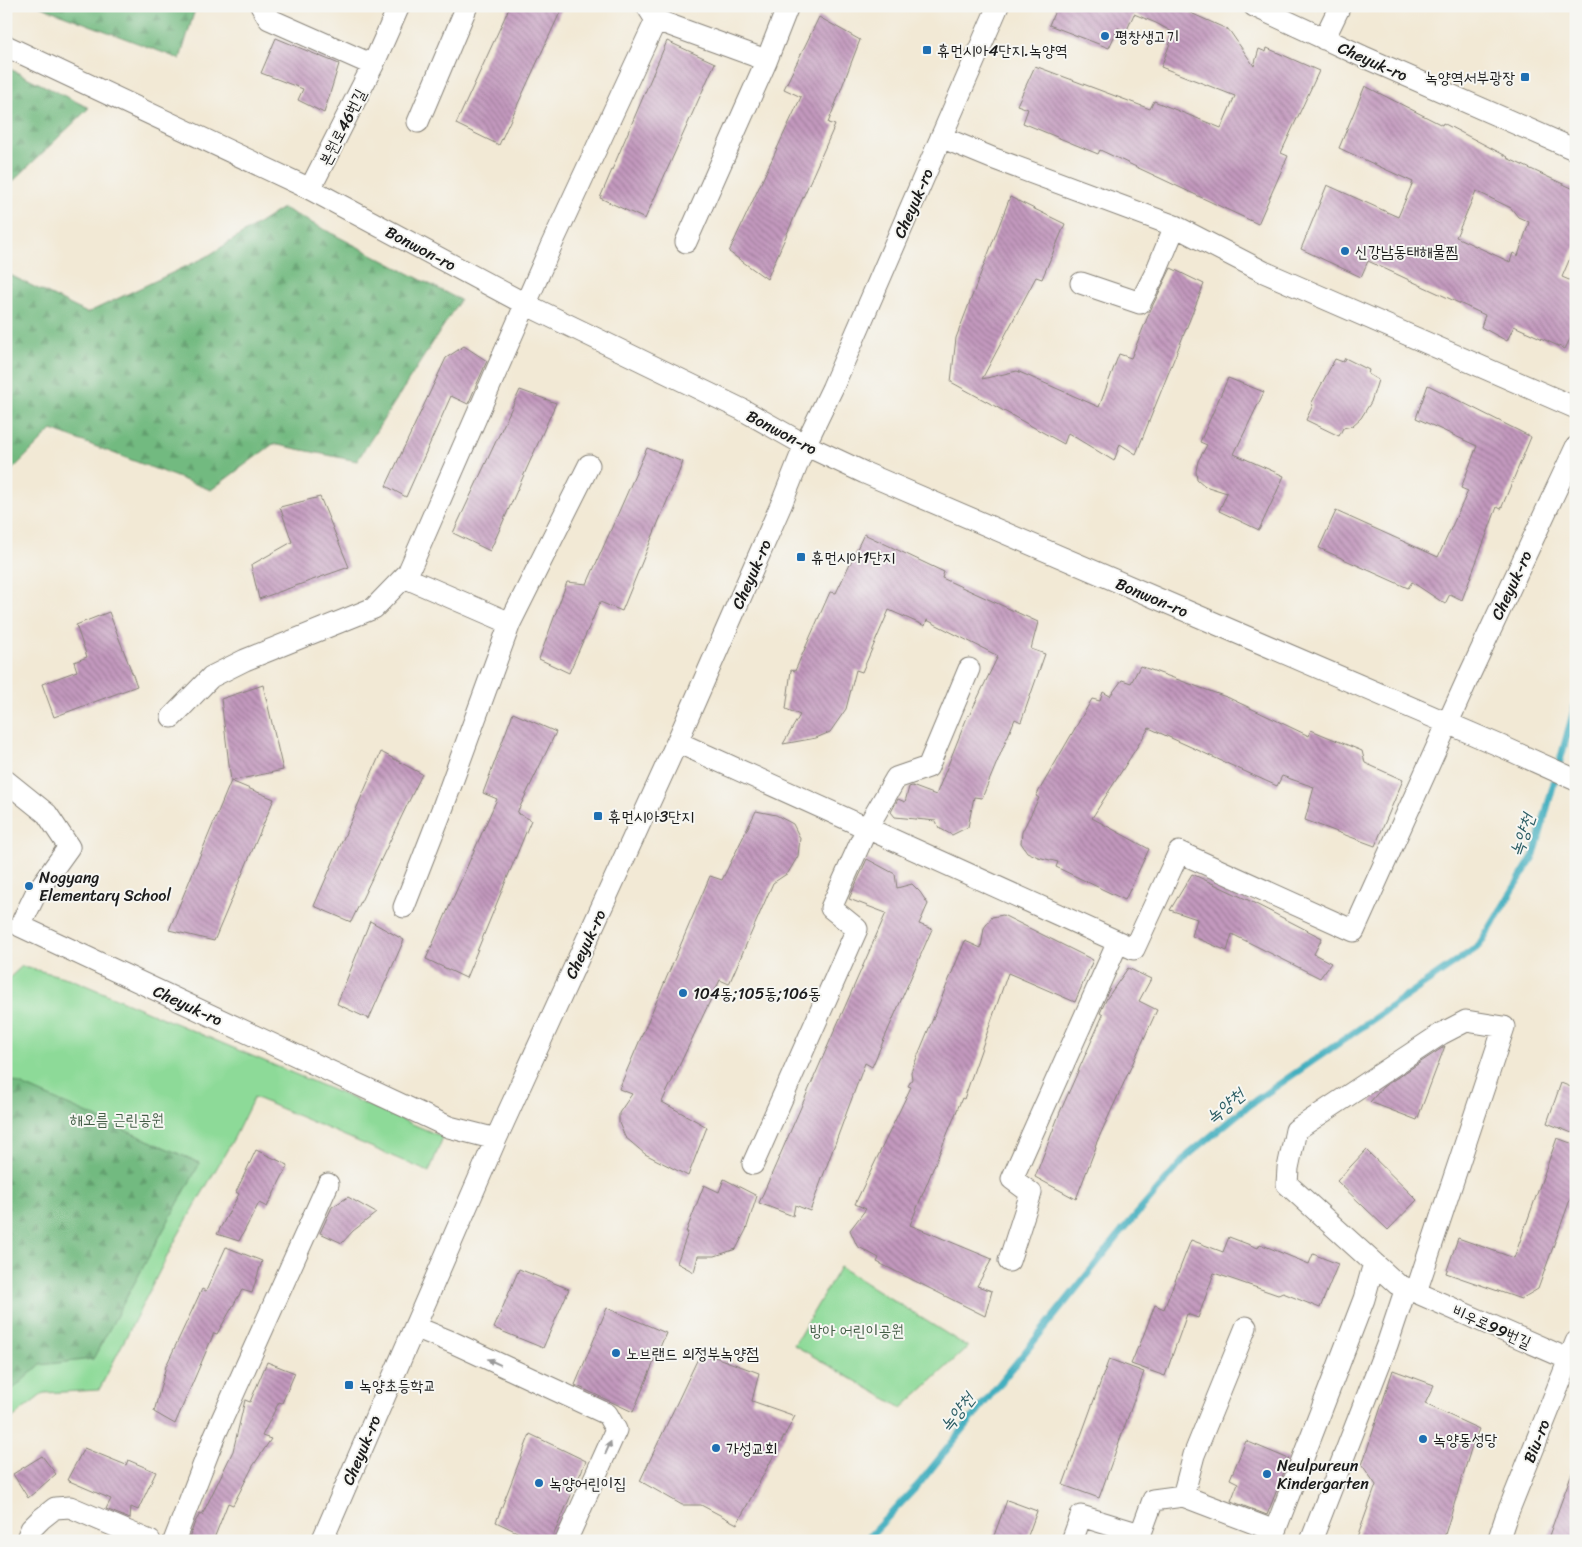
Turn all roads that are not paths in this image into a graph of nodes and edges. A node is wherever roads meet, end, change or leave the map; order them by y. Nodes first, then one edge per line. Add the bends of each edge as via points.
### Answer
1 (261, 6) edge
2 (399, 6) edge
3 (467, 6) edge
4 (788, 6) edge
5 (998, 6) edge
6 (1254, 6) edge
7 (1340, 6) edge
8 (651, 13) edge
9 (1324, 39) junction
10 (6, 46) edge
11 (766, 62) junction
12 (373, 65) junction
13 (418, 122) dead end
14 (942, 137) junction
15 (1576, 150) edge
16 (310, 189) junction
17 (1175, 226) junction
18 (686, 242) dead end
19 (1081, 282) dead end
20 (525, 304) junction
21 (1576, 408) edge
22 (805, 445) junction
23 (1576, 447) edge
24 (589, 464) dead end
25 (404, 577) junction
26 (510, 623) junction
27 (969, 669) dead end
28 (172, 717) dead end
29 (1448, 724) junction
30 (678, 742) junction
31 (1576, 780) edge
32 (6, 781) edge
33 (867, 828) junction
34 (404, 907) dead end
35 (1118, 942) junction
36 (496, 1139) junction
37 (753, 1164) dead end
38 (328, 1184) dead end
39 (1009, 1261) dead end
40 (1374, 1263) junction
41 (1411, 1290) junction
42 (1246, 1327) dead end
43 (415, 1328) junction
44 (1572, 1351) edge
45 (1183, 1496) junction
46 (1273, 1536) edge
47 (1139, 1538) edge
48 (26, 1541) edge
49 (150, 1541) edge
50 (174, 1541) edge
51 (322, 1541) edge
52 (566, 1541) edge
53 (1072, 1541) edge
54 (1311, 1541) edge
55 (1498, 1541) edge

1 - 12 street via 269,19
2 - 12 street, 본원로46번길
3 - 13 street
4 - 11 street
5 - 14 street, Cheyuk-ro
6 - 9 street, Cheyuk-ro
7 - 9 street
8 - 11 street
8 - 20 street
9 - 15 street, Cheyuk-ro
10 - 16 street, Bonwon-ro
11 - 18 street
12 - 16 street, 본원로46번길
14 - 17 street
14 - 22 street, Cheyuk-ro
16 - 20 street, Bonwon-ro
17 - 19 street via 1140,303
17 - 21 street via 1264,272
20 - 22 street, Bonwon-ro via 742,410
20 - 25 street
22 - 29 street, Bonwon-ro
22 - 30 street, Cheyuk-ro
23 - 29 street, Cheyuk-ro
24 - 26 street
25 - 26 street
25 - 28 street via 374,608 211,677
26 - 34 street
27 - 33 street via 928,767 896,778
29 - 31 street, Bonwon-ro
29 - 35 street, Cheyuk-ro via 1354,931 1179,852 1134,949
30 - 33 street
30 - 36 street, Cheyuk-ro
32 - 36 street, Cheyuk-ro via 47,814 69,847 36,893 20,926 450,1127
33 - 35 street
33 - 37 street via 831,908 857,930
35 - 39 street via 1012,1179 1030,1193
36 - 43 street, Cheyuk-ro
38 - 50 street via 215,1436
40 - 41 street, 비우로99번길 via 1397,1284
40 - 41 street, 비우로99번길 via 1287,1184 1296,1130 1441,1034 1466,1021 1504,1027
40 - 46 street via 1364,1299
41 - 44 street, 비우로99번길
41 - 54 street
42 - 45 street via 1194,1455
43 - 51 street, Cheyuk-ro
52 -> 43 street via 616,1430 607,1414
44 - 55 street, Biu-ro
45 - 46 street
45 - 47 street via 1153,1500
47 - 53 street via 1081,1516
48 - 49 street via 31,1529 55,1508 70,1507

